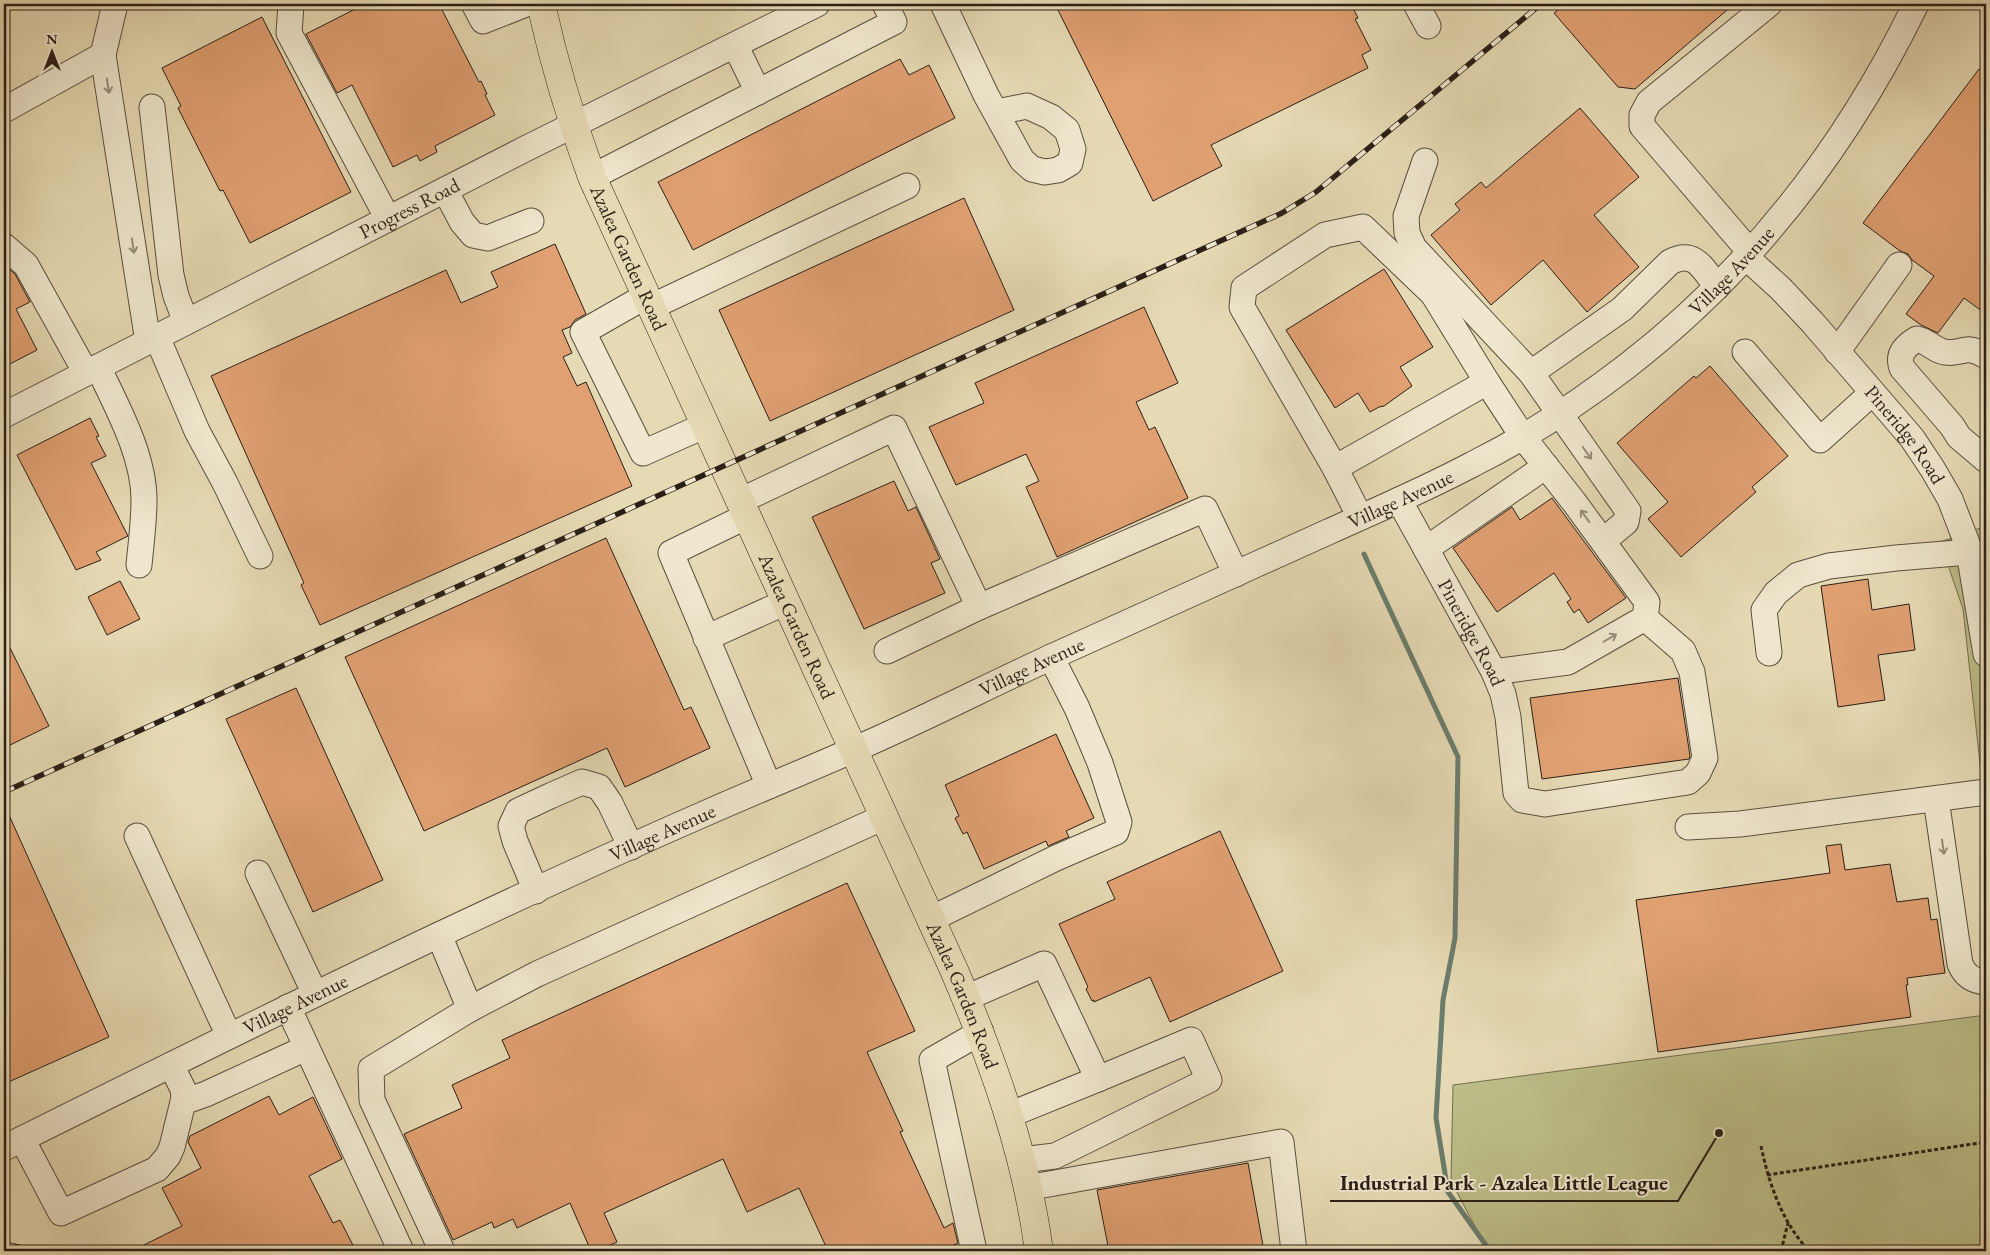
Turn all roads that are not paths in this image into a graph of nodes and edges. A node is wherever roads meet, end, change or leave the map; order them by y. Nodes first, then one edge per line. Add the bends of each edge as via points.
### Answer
1 (115, 4) edge
2 (291, 4) edge
3 (474, 4) edge
4 (526, 4) edge
5 (541, 4) edge
6 (816, 4) edge
7 (885, 4) edge
8 (943, 4) edge
9 (1416, 4) edge
10 (1769, 4) edge
11 (1916, 4) edge
12 (1428, 26) dead end
13 (735, 45) junction
14 (103, 55) junction
15 (758, 92) junction
16 (152, 107) dead end
17 (4, 110) edge
18 (997, 112) dead end
19 (573, 126) junction
20 (1425, 161) dead end
21 (592, 177) junction
22 (907, 186) dead end
23 (445, 190) junction
24 (388, 219) junction
25 (531, 221) dead end
26 (4, 246) edge
27 (1748, 255) junction
28 (1900, 265) dead end
29 (1716, 287) junction
30 (649, 301) junction
31 (186, 322) junction
32 (152, 340) junction
33 (1745, 352) dead end
34 (1837, 352) junction
35 (1986, 356) edge
36 (92, 370) junction
37 (1531, 373) junction
38 (1487, 382) junction
39 (1872, 393) junction
40 (1560, 413) junction
41 (4, 415) edge
42 (706, 425) junction
43 (1523, 437) junction
44 (1959, 437) junction
45 (1986, 460) edge
46 (1929, 464) junction
47 (1546, 466) junction
48 (1335, 468) junction
49 (1399, 500) junction
50 (744, 509) junction
51 (1360, 517) junction
52 (1602, 541) junction
53 (1426, 549) junction
54 (1969, 552) junction
55 (260, 556) dead end
56 (139, 565) dead end
57 (1236, 574) junction
58 (786, 602) junction
59 (979, 607) junction
60 (1645, 618) junction
61 (706, 638) junction
62 (886, 651) dead end
63 (1769, 653) dead end
64 (1986, 654) edge
65 (1051, 657) junction
66 (1494, 672) junction
67 (853, 750) junction
68 (768, 786) junction
69 (1986, 792) edge
70 (1936, 799) junction
71 (884, 817) junction
72 (1688, 827) dead end
73 (137, 836) dead end
74 (631, 847) junction
75 (258, 873) dead end
76 (536, 890) junction
77 (931, 918) junction
78 (439, 935) junction
79 (1986, 982) edge
80 (315, 994) junction
81 (966, 998) junction
82 (288, 1007) junction
83 (470, 1009) junction
84 (981, 1032) junction
85 (229, 1036) junction
86 (306, 1048) junction
87 (171, 1065) junction
88 (1098, 1079) junction
89 (183, 1102) junction
90 (1009, 1115) junction
91 (13, 1143) edge
92 (1021, 1160) junction
93 (1027, 1188) junction
94 (401, 1251) edge
95 (442, 1251) edge
96 (974, 1251) edge
97 (1039, 1251) edge
98 (1294, 1251) edge

1 - 14 street
2 - 24 street via 289,33
3 - 4 street via 483,21
5 - 19 main road, Azalea Garden Road
6 - 13 street, Progress Road
7 - 15 street via 894,22
8 - 18 street
9 - 12 street
10 - 27 street, Pineridge Road via 1649,102 1642,115 1642,126
11 - 27 street, Village Avenue via 1845,130 1790,207
13 - 15 street
13 - 19 street, Progress Road
14 - 17 street
14 -> 32 street
15 - 21 street
16 - 31 street via 171,276
19 - 21 main road, Azalea Garden Road
19 - 23 street, Progress Road
20 - 37 street via 1406,216 1407,233 1414,248
21 - 30 main road, Azalea Garden Road
22 - 30 street
23 - 24 street, Progress Road
23 - 25 street via 473,236 488,238
24 - 31 street, Progress Road
26 - 36 street via 26,265
27 - 29 street, Village Avenue
27 - 34 street, Pineridge Road
28 - 34 street
29 - 37 street via 1696,260 1678,257 1622,309
29 - 40 street, Village Avenue via 1667,334
30 - 42 main road, Azalea Garden Road
30 - 42 street via 583,332 643,453
31 - 32 street, Progress Road
32 - 36 street, Progress Road
32 - 55 street
33 - 39 street via 1820,440
34 - 39 street, Pineridge Road
35 - 44 street via 1968,348 1942,352 1917,339 1901,354 1902,368
36 - 41 street, Progress Road
36 - 56 street via 131,438 138,463 144,499
37 - 40 street
38 - 43 street
38 - 48 street
38 - 48 street via 1432,294 1363,227 1324,236 1244,288 1242,307
39 - 46 street, Pineridge Road via 1912,438
40 - 43 street, Village Avenue
40 -> 52 street via 1628,511 1626,522
42 - 50 main road, Azalea Garden Road
43 - 47 street
43 - 49 street, Village Avenue
44 - 45 street
44 - 46 street via 1955,444
46 - 54 street, Pineridge Road via 1950,499
52 -> 47 street
47 - 53 street
48 - 51 street
49 - 51 street, Village Avenue
49 - 53 street, Pineridge Road
50 - 58 main road, Azalea Garden Road
50 - 59 street via 894,428
50 - 61 street via 671,553
51 - 57 street, Village Avenue
52 - 60 street via 1647,602
53 - 66 street, Pineridge Road
54 - 63 street via 1829,566 1798,575 1776,593 1764,610
54 - 64 street, Pineridge Road
57 - 59 street via 1205,509
57 - 65 street, Village Avenue
58 - 61 street
58 - 67 main road, Azalea Garden Road
59 - 62 street
66 -> 60 street via 1568,662
60 - 66 street, Pineridge Road via 1683,651 1692,672 1705,758 1698,773 1688,782 1545,804 1522,800 1516,793 1508,717
61 - 68 street
65 - 67 street, Village Avenue
65 - 77 street via 1100,763 1119,822 1116,832
67 - 68 street, Village Avenue
67 - 71 main road, Azalea Garden Road
68 - 74 street, Village Avenue
69 - 70 street
70 - 72 street via 1740,824
70 -> 79 street via 1960,964 1972,979
71 - 77 main road, Azalea Garden Road
71 - 83 street via 537,974
73 - 85 street
74 - 76 street, Village Avenue
74 - 76 street via 599,787 582,782 550,796 518,811 512,826
75 - 80 street
76 - 78 street, Village Avenue
77 - 81 main road, Azalea Garden Road
78 - 80 street, Village Avenue
78 - 83 street
80 - 82 street, Village Avenue
81 - 84 main road, Azalea Garden Road
81 - 88 street via 1044,964
82 - 85 street, Village Avenue
82 - 86 street
83 - 95 street via 371,1068 372,1100
84 - 90 main road, Azalea Garden Road
84 - 96 street via 932,1060
85 - 87 street, Village Avenue
86 - 89 street
86 - 94 street
87 - 89 street via 183,1089
87 - 91 street, Village Avenue
88 - 90 street
88 - 92 street via 1191,1040 1209,1080 1056,1156
89 - 91 street via 172,1147 157,1169 61,1213
90 - 92 main road, Azalea Garden Road
92 - 93 main road, Azalea Garden Road
93 - 97 main road, Azalea Garden Road
93 - 98 street via 1281,1142

